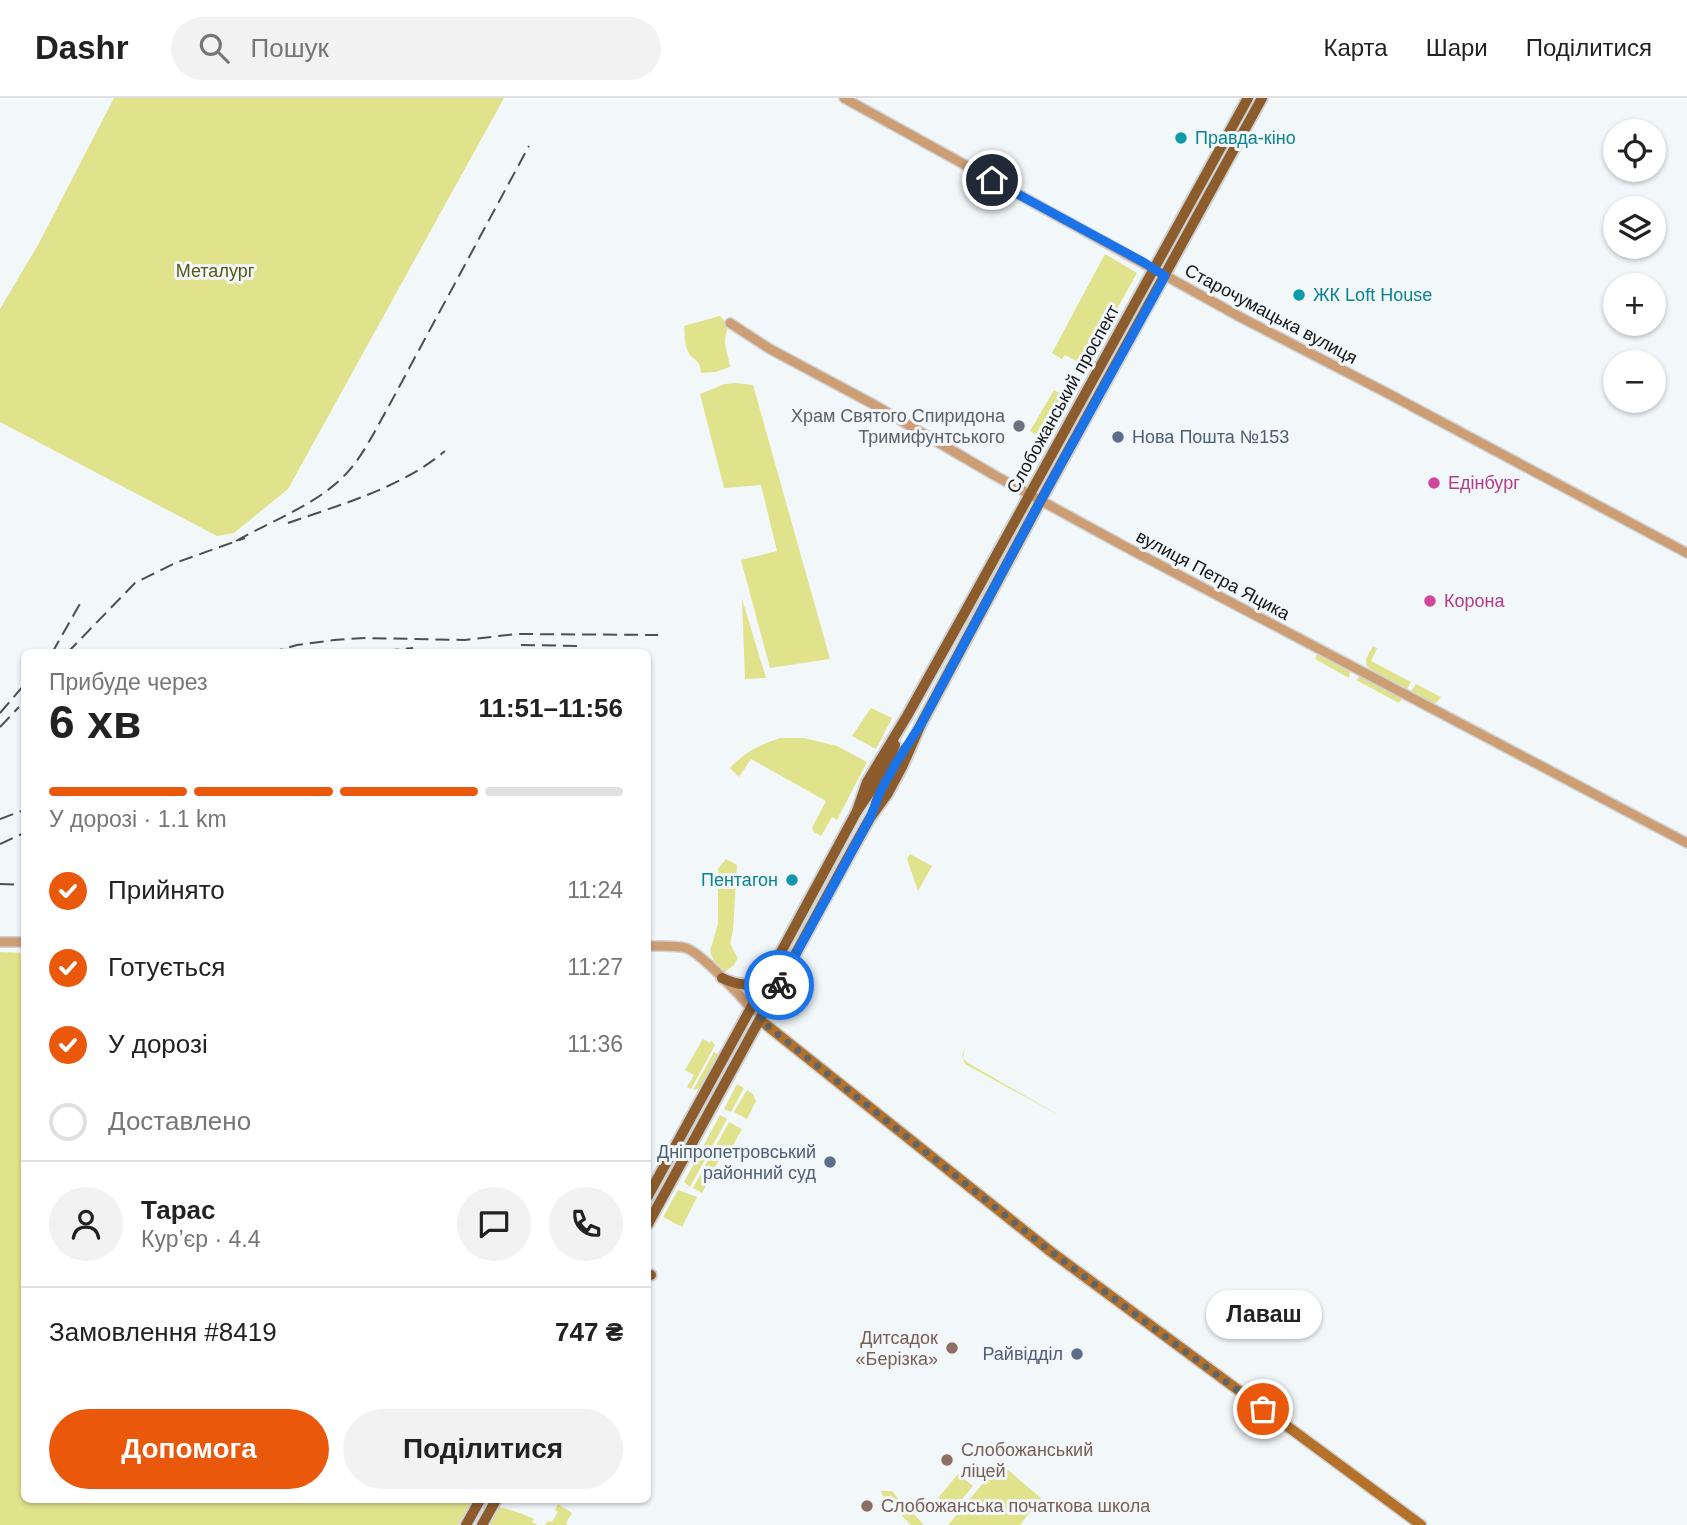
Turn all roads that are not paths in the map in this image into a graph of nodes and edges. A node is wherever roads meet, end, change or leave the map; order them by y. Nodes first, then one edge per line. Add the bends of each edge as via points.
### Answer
1 (844, 98) edge
2 (1248, 98) edge
3 (1262, 98) edge
4 (1154, 269) junction
5 (1165, 276) junction
6 (730, 323) dead end
7 (1030, 495) junction
8 (1041, 500) junction
9 (1687, 553) edge
10 (1687, 843) edge
11 (0, 942) edge
12 (21, 942) edge
13 (651, 946) edge
14 (722, 978) junction
15 (765, 980) junction
16 (751, 1009) junction
17 (760, 1020) junction
18 (651, 1191) edge
19 (651, 1219) edge
20 (478, 1503) edge
21 (494, 1503) edge
22 (466, 1525) edge
23 (482, 1525) edge
24 (1421, 1525) edge

1 - 4 street, Старочумацька вулиця
2 - 4 main road, Слобожанський проспект
3 - 5 main road, Слобожанський проспект
4 - 5 street, Старочумацька вулиця
4 - 7 main road, Слобожанський проспект
5 - 8 main road, Слобожанський проспект
5 - 9 street, Старочумацька вулиця
6 - 7 street, вулиця Петра Яцика
7 - 8 street, вулиця Петра Яцика
7 - 15 main road, Слобожанський проспект
8 - 10 street, вулиця Петра Яцика
8 - 17 main road, Слобожанський проспект
11 - 12 street
13 - 14 street via 691,950
14 - 15 main road via 742,985
14 - 16 street
15 - 16 main road, Слобожанський проспект
16 - 17 street
16 - 18 main road, Слобожанський проспект
17 - 19 main road, Слобожанський проспект
17 - 24 main road via 1050,1251
20 - 22 main road
21 - 23 main road

